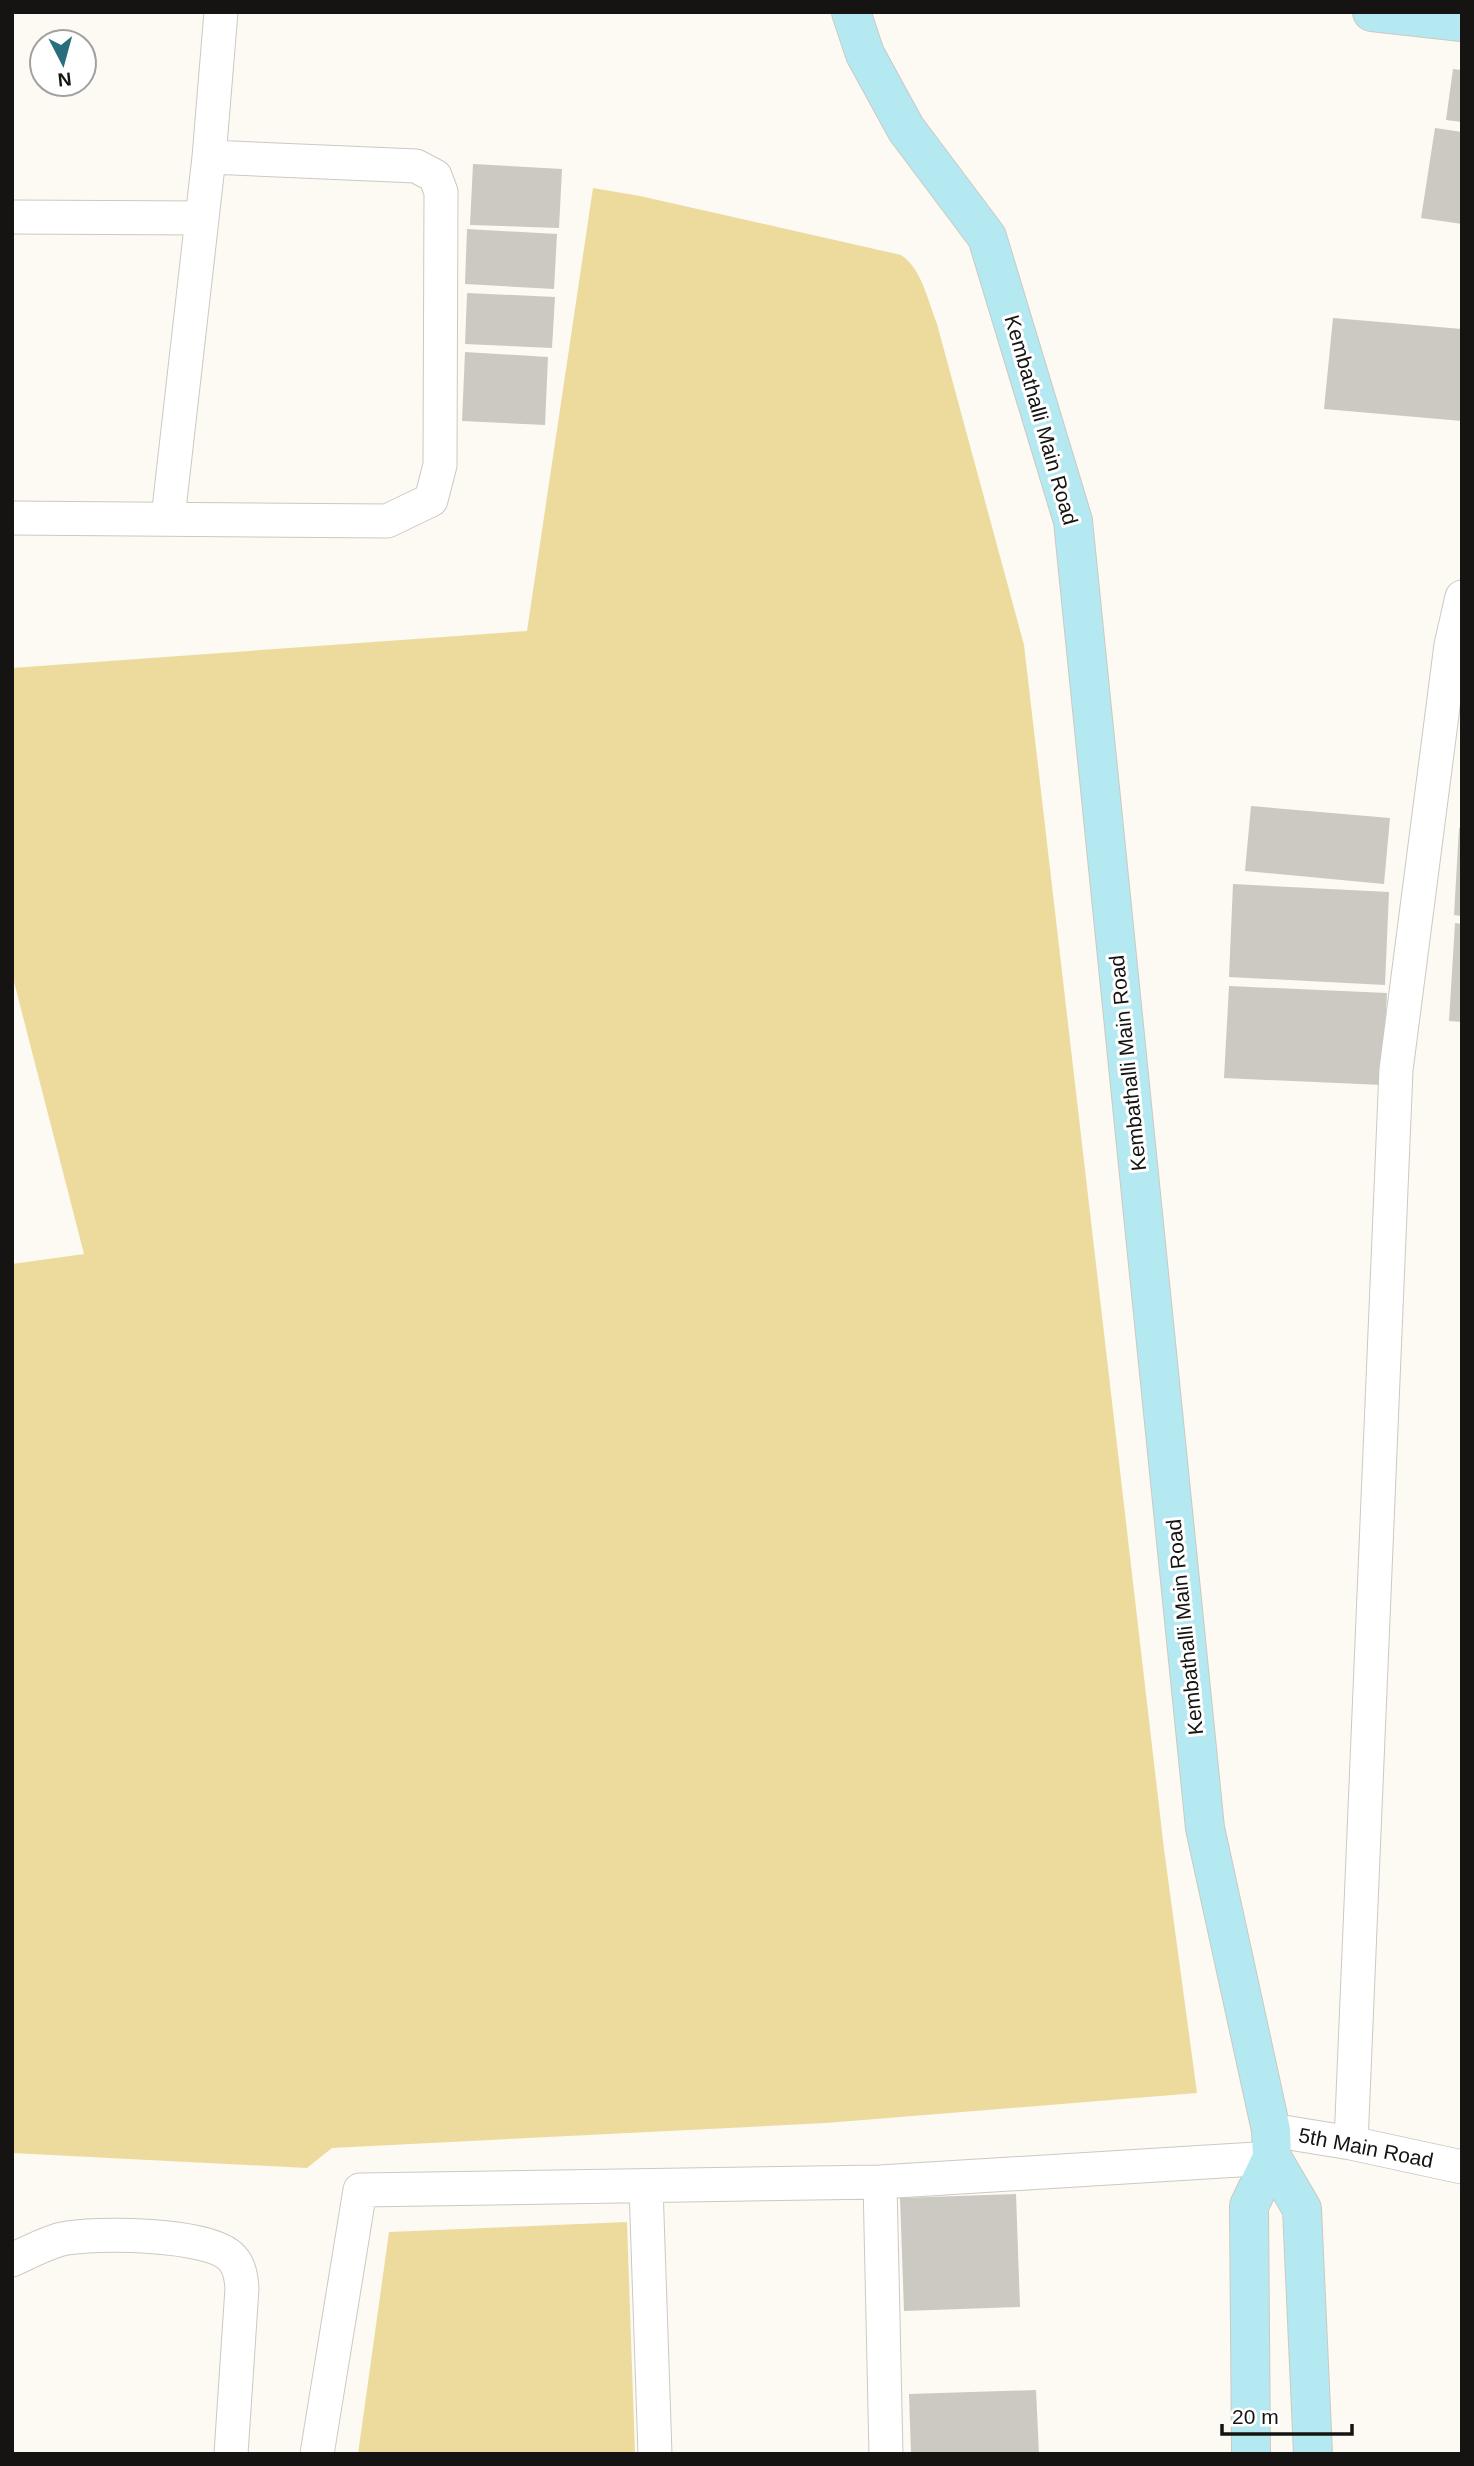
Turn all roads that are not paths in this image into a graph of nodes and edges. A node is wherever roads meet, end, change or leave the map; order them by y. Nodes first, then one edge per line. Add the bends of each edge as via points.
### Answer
1 (220, 12) edge
2 (851, 12) edge
3 (1372, 12) edge
4 (1462, 22) edge
5 (209, 158) junction
6 (12, 217) edge
7 (201, 218) junction
8 (12, 518) edge
9 (168, 518) junction
10 (1462, 597) edge
11 (1351, 2143) junction
12 (1271, 2144) junction
13 (1462, 2167) edge
14 (880, 2182) junction
15 (646, 2186) junction
16 (12, 2260) edge
17 (231, 2454) edge
18 (317, 2454) edge
19 (655, 2454) edge
20 (886, 2454) edge
21 (1251, 2454) edge
22 (1313, 2454) edge

1 - 5 street
2 - 12 street, Kembathalli Main Road via 865,54 906,129 987,237 1073,521 1205,1828
3 - 4 street
5 - 7 street
5 - 9 street via 416,166 435,176 441,192 440,465 430,500 387,521
6 - 7 street
7 - 9 street
8 - 9 street
10 - 11 street via 1451,645 1396,1070
11 - 12 street, 5th Main Road
11 - 13 street, 5th Main Road
12 - 14 street, 5th Main Road
12 - 21 street via 1250,2206
12 - 22 street, Kembathalli Main Road via 1301,2208
14 - 15 street, 5th Main Road
14 - 20 street
15 - 18 street, 5th Main Road via 360,2190
15 - 19 street
16 - 17 street via 62,2239 103,2236 165,2237 209,2245 231,2256 242,2288

